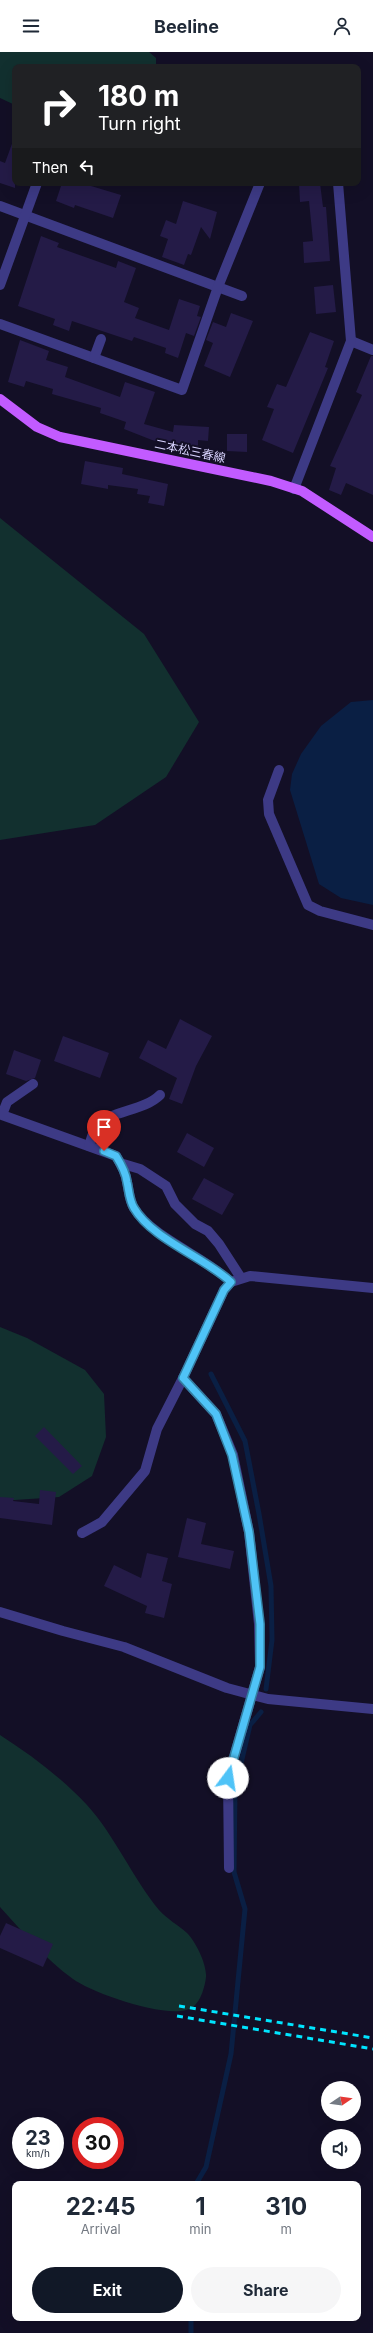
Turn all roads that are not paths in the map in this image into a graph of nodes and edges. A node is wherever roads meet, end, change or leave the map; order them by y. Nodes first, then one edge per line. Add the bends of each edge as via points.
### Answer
1 (36, 186) edge
2 (259, 186) edge
3 (338, 186) edge
4 (0, 206) edge
5 (25, 215) junction
6 (0, 285) edge
7 (218, 287) junction
8 (242, 296) dead end
9 (0, 324) edge
10 (101, 339) dead end
11 (351, 341) junction
12 (373, 350) edge
13 (94, 358) junction
14 (0, 399) edge
15 (294, 488) junction
16 (373, 537) edge
17 (279, 770) dead end
18 (373, 925) edge
19 (33, 1084) dead end
20 (160, 1095) dead end
21 (90, 1146) junction
22 (120, 1163) junction
23 (236, 1280) junction
24 (373, 1288) edge
25 (183, 1378) junction
26 (82, 1533) dead end
27 (0, 1612) edge
28 (251, 1694) junction
29 (373, 1709) edge
30 (229, 1868) dead end

1 - 5 street
2 - 7 street
3 - 11 street
4 - 5 street
5 - 6 street
5 - 7 street
7 - 8 street
7 - 13 street via 182,390
9 - 13 street
10 - 13 street
11 - 12 street
11 - 15 street
14 - 15 main road, 二本松三春線 via 37,427 60,437
15 - 16 main road, 二本松三春線
17 - 18 street via 268,800 269,814 308,905 320,911
19 - 21 street via 7,1102 2,1115
20 - 21 street via 146,1106 104,1120 95,1129
21 - 22 street via 116,1156
22 - 23 street via 140,1168 166,1186 175,1204 195,1224 208,1231 219,1244
22 - 23 street via 134,1208 146,1223 162,1236
23 - 24 street via 250,1276
23 - 25 street via 224,1290
25 - 26 street via 157,1429 145,1471 102,1522
25 - 28 street via 216,1414 236,1470 249,1532 260,1624 260,1667
27 - 28 street via 124,1646 227,1688
28 - 29 street via 286,1702
28 - 30 street via 228,1778

